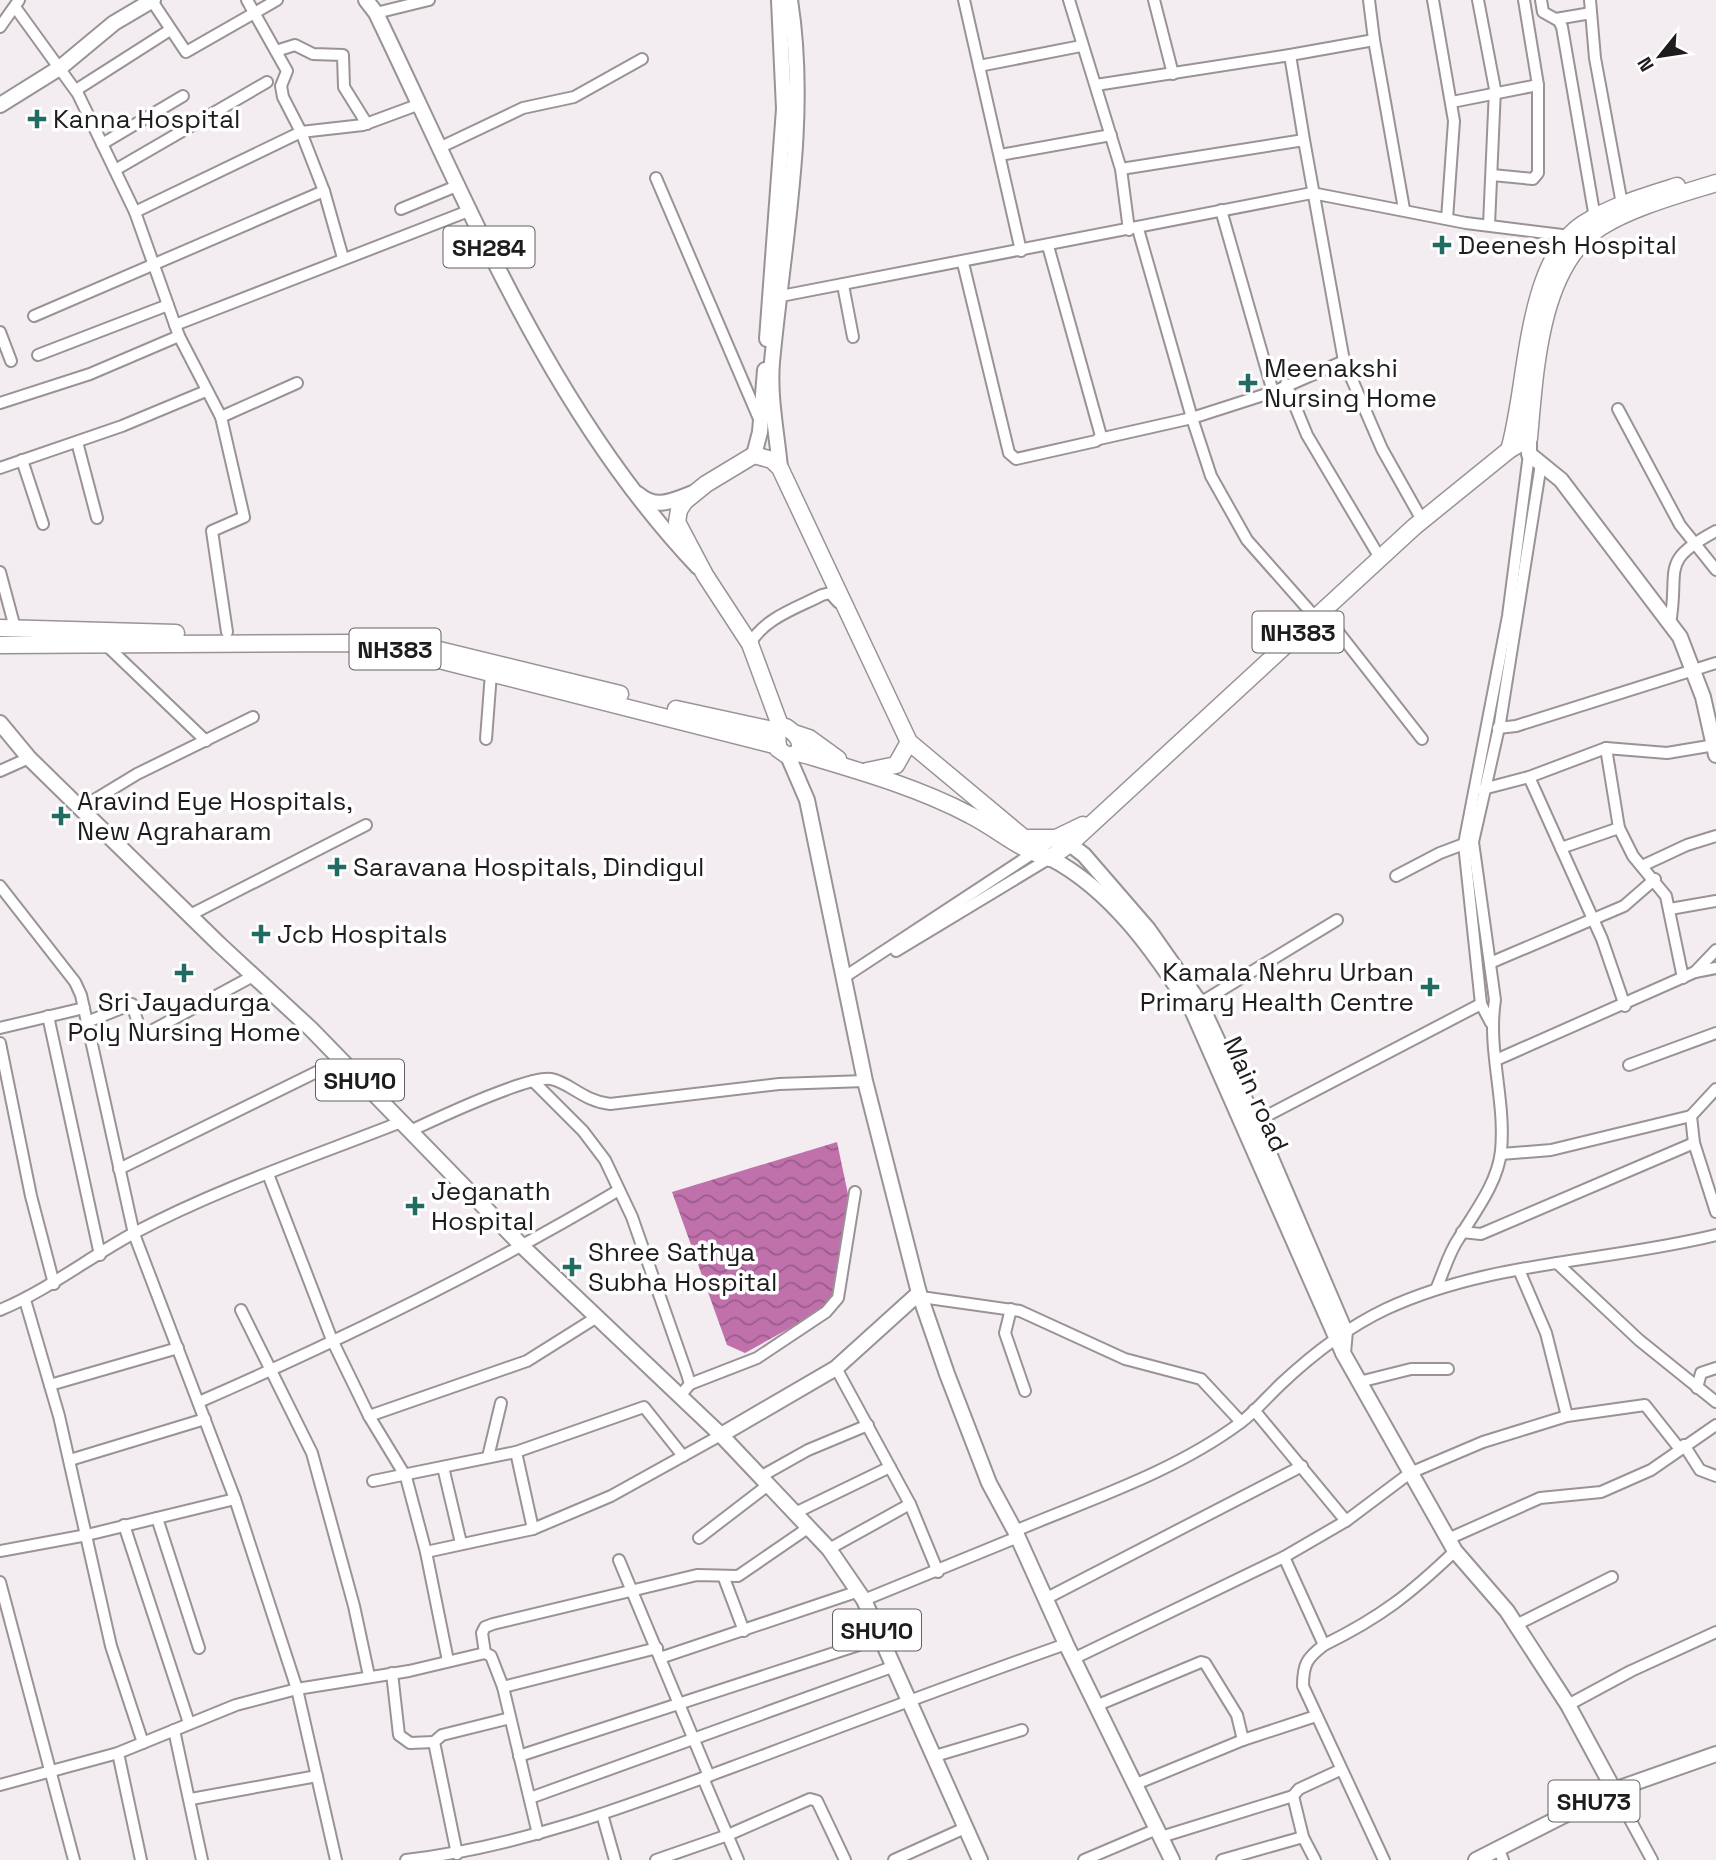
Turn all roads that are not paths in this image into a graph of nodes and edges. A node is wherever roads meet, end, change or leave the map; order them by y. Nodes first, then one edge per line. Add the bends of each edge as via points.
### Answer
1 (152, 0) edge
2 (247, 0) edge
3 (277, 0) edge
4 (366, 0) edge
5 (429, 0) edge
6 (779, 0) edge
7 (790, 0) edge
8 (964, 0) edge
9 (1069, 0) edge
10 (1154, 0) edge
11 (1368, 0) edge
12 (1433, 0) edge
13 (1478, 0) edge
14 (1524, 0) edge
15 (1541, 0) edge
16 (1590, 0) edge
17 (17, 3) edge
18 (255, 13) junction
19 (376, 13) junction
20 (1591, 13) junction
21 (1556, 19) junction
22 (0, 27) edge
23 (170, 30) junction
24 (1374, 40) junction
25 (1081, 46) junction
26 (276, 51) junction
27 (1290, 55) junction
28 (642, 59) dead end
29 (61, 66) junction
30 (979, 66) junction
31 (1173, 74) junction
32 (267, 82) dead end
33 (1096, 85) junction
34 (1538, 85) junction
35 (76, 89) junction
36 (1495, 92) junction
37 (184, 96) dead end
38 (1452, 102) junction
39 (420, 104) junction
40 (0, 105) edge
41 (367, 124) junction
42 (301, 132) junction
43 (1111, 135) junction
44 (1304, 140) junction
45 (102, 144) junction
46 (440, 146) junction
47 (787, 153) junction
48 (1000, 155) junction
49 (1121, 169) junction
50 (114, 170) junction
51 (1716, 172) edge
52 (1492, 175) junction
53 (656, 178) dead end
54 (1716, 183) edge
55 (459, 185) junction
56 (324, 191) junction
57 (1312, 193) junction
58 (1622, 204) junction
59 (401, 209) dead end
60 (1404, 209) junction
61 (471, 210) junction
62 (1221, 210) junction
63 (135, 212) junction
64 (1595, 218) junction
65 (1447, 219) junction
66 (1489, 225) junction
67 (1133, 230) junction
68 (1570, 236) junction
69 (1048, 246) junction
70 (1021, 251) junction
71 (343, 258) junction
72 (963, 263) junction
73 (155, 264) junction
74 (843, 285) junction
75 (781, 296) junction
76 (168, 305) junction
77 (34, 316) dead end
78 (177, 330) junction
79 (0, 332) edge
80 (853, 337) dead end
81 (38, 355) dead end
82 (11, 361) dead end
83 (1345, 361) junction
84 (297, 383) dead end
85 (1286, 384) junction
86 (206, 391) junction
87 (1273, 392) junction
88 (0, 403) edge
89 (1618, 410) dead end
90 (221, 416) junction
91 (1192, 418) junction
92 (761, 423) junction
93 (1099, 439) junction
94 (77, 442) junction
95 (1529, 446) junction
96 (754, 455) junction
97 (22, 460) junction
98 (0, 468) edge
99 (780, 468) junction
100 (629, 486) junction
101 (698, 491) junction
102 (97, 518) dead end
103 (1422, 520) junction
104 (43, 524) dead end
105 (1716, 531) edge
106 (1693, 542) junction
107 (1380, 558) junction
108 (1716, 570) edge
109 (0, 572) edge
110 (705, 575) junction
111 (1318, 614) junction
112 (1670, 624) junction
113 (8, 628) edge
114 (227, 632) junction
115 (105, 644) junction
116 (750, 644) junction
117 (0, 645) edge
118 (869, 655) junction
119 (1716, 663) edge
120 (1693, 671) junction
121 (491, 673) junction
122 (770, 697) junction
123 (253, 717) dead end
124 (0, 723) edge
125 (738, 723) junction
126 (1498, 728) junction
127 (486, 739) dead end
128 (1422, 739) dead end
129 (206, 741) junction
130 (909, 742) junction
131 (785, 743) junction
132 (1606, 748) junction
133 (1715, 750) edge
134 (29, 758) junction
135 (857, 770) junction
136 (0, 771) edge
137 (1529, 777) junction
138 (1483, 789) junction
139 (81, 808) junction
140 (366, 825) dead end
141 (1619, 828) junction
142 (1716, 836) edge
143 (1064, 840) junction
144 (1464, 844) junction
145 (1561, 848) junction
146 (1042, 856) junction
147 (1642, 866) junction
148 (1396, 876) dead end
149 (1655, 880) junction
150 (0, 886) edge
151 (1716, 901) edge
152 (1670, 909) junction
153 (190, 915) junction
154 (1337, 920) dead end
155 (1594, 921) junction
156 (1716, 950) edge
157 (1490, 963) junction
158 (1716, 968) edge
159 (1696, 972) junction
160 (253, 976) junction
161 (846, 976) junction
162 (1683, 978) junction
163 (1200, 1003) junction
164 (1481, 1004) junction
165 (1625, 1006) junction
166 (84, 1008) junction
167 (48, 1016) junction
168 (87, 1022) junction
169 (1491, 1023) junction
170 (0, 1028) edge
171 (1716, 1033) edge
172 (0, 1043) edge
173 (341, 1060) junction
174 (1496, 1060) junction
175 (1629, 1065) dead end
176 (866, 1081) junction
177 (533, 1082) junction
178 (1716, 1088) edge
179 (1691, 1116) junction
180 (1250, 1124) junction
181 (405, 1127) junction
182 (1694, 1143) junction
183 (1501, 1154) junction
184 (119, 1169) junction
185 (268, 1174) junction
186 (619, 1190) junction
187 (855, 1192) dead end
188 (1716, 1212) edge
189 (1462, 1233) junction
190 (134, 1234) junction
191 (1716, 1235) edge
192 (523, 1247) junction
193 (100, 1255) junction
194 (1557, 1264) junction
195 (1520, 1269) junction
196 (54, 1284) junction
197 (1437, 1287) junction
198 (920, 1295) junction
199 (25, 1300) junction
200 (1011, 1309) junction
201 (0, 1310) edge
202 (241, 1310) dead end
203 (597, 1317) junction
204 (1340, 1334) junction
205 (332, 1340) junction
206 (178, 1348) junction
207 (836, 1368) junction
208 (1716, 1368) edge
209 (1447, 1369) dead end
210 (272, 1370) junction
211 (1359, 1382) junction
212 (690, 1384) junction
213 (50, 1385) junction
214 (1697, 1388) junction
215 (1025, 1391) dead end
216 (679, 1396) junction
217 (199, 1402) junction
218 (1716, 1402) edge
219 (501, 1404) dead end
220 (1254, 1410) junction
221 (369, 1416) junction
222 (1567, 1416) junction
223 (205, 1419) junction
224 (1241, 1423) junction
225 (1716, 1424) edge
226 (867, 1426) junction
227 (720, 1435) junction
228 (1681, 1447) junction
229 (516, 1452) junction
230 (683, 1456) junction
231 (488, 1457) junction
232 (70, 1460) junction
233 (1302, 1466) junction
234 (443, 1467) junction
235 (890, 1467) junction
236 (1410, 1473) junction
237 (406, 1476) junction
238 (1716, 1476) edge
239 (373, 1480) dead end
240 (764, 1481) junction
241 (234, 1499) junction
242 (910, 1504) junction
243 (795, 1513) junction
244 (157, 1518) junction
245 (1346, 1521) junction
246 (124, 1525) junction
247 (808, 1528) junction
248 (533, 1529) junction
249 (1017, 1534) junction
250 (87, 1535) junction
251 (699, 1538) dead end
252 (461, 1544) junction
253 (1452, 1545) junction
254 (829, 1549) junction
255 (0, 1551) edge
256 (426, 1552) junction
257 (1284, 1557) junction
258 (619, 1560) dead end
259 (938, 1572) junction
260 (1612, 1577) dead end
261 (724, 1578) junction
262 (0, 1582) edge
263 (629, 1590) junction
264 (861, 1596) junction
265 (1047, 1598) junction
266 (1516, 1625) junction
267 (744, 1631) junction
268 (1716, 1632) edge
269 (880, 1637) junction
270 (1066, 1644) junction
271 (1324, 1645) junction
272 (199, 1648) dead end
273 (485, 1653) junction
274 (658, 1653) junction
275 (1075, 1658) junction
276 (448, 1661) junction
277 (892, 1667) junction
278 (392, 1673) junction
279 (369, 1676) junction
280 (503, 1687) junction
281 (297, 1689) junction
282 (907, 1701) junction
283 (679, 1703) junction
284 (1098, 1705) junction
285 (1568, 1705) junction
286 (1316, 1716) junction
287 (510, 1718) junction
288 (190, 1723) junction
289 (174, 1730) junction
290 (1022, 1730) dead end
291 (695, 1740) junction
292 (1243, 1740) junction
293 (434, 1742) junction
294 (143, 1743) junction
295 (118, 1753) junction
296 (1716, 1754) edge
297 (519, 1756) junction
298 (935, 1756) junction
299 (1340, 1770) junction
300 (50, 1773) junction
301 (317, 1776) junction
302 (706, 1777) junction
303 (1136, 1784) junction
304 (0, 1785) edge
305 (1614, 1790) junction
306 (1293, 1796) junction
307 (530, 1798) junction
308 (191, 1799) junction
309 (601, 1814) junction
310 (965, 1828) junction
311 (1159, 1833) junction
312 (537, 1834) junction
313 (728, 1835) junction
314 (1303, 1837) junction
315 (457, 1854) junction
316 (1501, 1855) edge
317 (74, 1860) edge
318 (141, 1860) edge
319 (202, 1860) edge
320 (336, 1860) edge
321 (406, 1860) edge
322 (413, 1860) edge
323 (615, 1860) edge
324 (657, 1860) edge
325 (738, 1860) edge
326 (845, 1860) edge
327 (894, 1860) edge
328 (980, 1860) edge
329 (1084, 1860) edge
330 (1172, 1860) edge
331 (1222, 1860) edge
332 (1315, 1860) edge
333 (1384, 1860) edge
334 (1476, 1860) edge
335 (1652, 1860) edge

1 - 23 street
1 - 29 main road
2 - 18 street
3 - 18 street
4 - 19 main road, SH284
5 - 19 street
6 - 47 main road
7 - 47 main road via 797,78
8 - 30 street
9 - 25 street
10 - 31 street
11 - 24 street
12 - 38 street
13 - 36 street
14 - 34 street
15 - 21 street via 1543,12
16 - 20 street
17 - 22 street
17 - 29 street
18 - 23 street via 186,52
18 - 26 street
19 - 39 main road, SH284
20 - 21 street
20 - 58 street
21 - 64 street via 1562,27
23 - 35 street
24 - 27 street
24 - 60 street
25 - 30 street
25 - 33 street
26 - 41 street via 295,45 313,54 343,55 344,87
26 - 42 street via 287,75 282,97
27 - 31 street
27 - 44 street
28 - 46 street via 574,97 523,108
29 - 35 street
29 - 40 main road
30 - 48 street
31 - 33 street
32 - 50 street
33 - 43 street
34 - 36 street
34 - 52 street via 1538,176
35 - 45 street
36 - 38 street
36 - 52 street
37 - 45 street
38 - 65 street
39 - 41 street
39 - 46 main road, SH284
41 - 42 street
42 - 56 street
42 - 63 street
43 - 48 street
43 - 49 street
44 - 49 street
44 - 57 street
45 - 50 street
46 - 55 main road, SH284
47 - 75 main road
47 - 92 main road
48 - 70 street
49 - 67 street
50 - 63 street
51 - 58 highway, NH383
52 - 66 street
53 - 92 street
54 - 95 highway, NH383 via 1602,226 1576,249 1559,277 1546,315 1536,362
55 - 59 street
55 - 61 main road, SH284
56 - 71 street
56 - 73 street
57 - 60 street
57 - 62 street
57 - 83 street
58 - 64 highway, NH383
60 - 65 street
61 - 71 street
61 - 100 main road, SH284 via 573,403
62 - 67 street
62 - 87 street
63 - 73 street
64 - 68 highway, NH383
65 - 66 street
66 - 68 street
67 - 69 street
67 - 91 street
68 - 95 highway, NH383 via 1548,272 1534,311
69 - 70 street
69 - 93 street via 1101,432
70 - 72 street
71 - 78 street
72 - 74 street
72 - 93 street via 1010,457
73 - 76 street
73 - 77 street
74 - 75 street
74 - 80 street
75 - 99 main road via 772,365
76 - 78 street
76 - 81 street
78 - 86 street
78 - 88 street via 90,374
79 - 82 street
83 - 85 street
83 - 103 street via 1382,449
84 - 90 street
85 - 87 street
85 - 107 street via 1307,435
86 - 90 street
86 - 94 street
87 - 91 street
89 - 106 street
90 - 114 street via 244,517 212,531
91 - 93 street
91 - 111 street via 1211,476 1247,540
92 - 96 main road
94 - 97 street
94 - 102 street
95 - 103 highway, NH383 via 1509,450
95 - 112 main road via 1561,480
95 - 126 street
95 - 144 street via 1508,616
96 - 99 highway via 772,460
96 - 101 highway
97 - 98 street
97 - 104 street
99 - 118 highway
100 - 101 main road, SH284 via 657,505
100 - 110 main road, SH284 via 655,522
101 - 110 highway via 679,510 677,522
103 - 107 highway, NH383
105 - 106 street
106 - 108 street
106 - 112 street via 1675,562
107 - 111 highway, NH383
109 - 113 street
110 - 116 highway
111 - 128 street
111 - 143 highway, NH383 via 1092,820
112 - 120 main road
113 - 114 highway, NH383
114 - 125 highway, NH383 via 324,631 394,639
115 - 117 highway, NH383
115 - 121 highway, NH383 via 357,643
115 - 129 street
116 - 118 street via 768,623 830,593
116 - 122 highway
118 - 130 highway
119 - 120 street
120 - 126 street
120 - 133 main road
121 - 127 street
121 - 131 highway, NH383
122 - 125 highway via 759,718
122 - 131 highway
123 - 129 street
124 - 134 main road, SHU10
125 - 131 highway, NH383
126 - 138 street
129 - 139 street via 137,774
130 - 135 highway via 896,765
130 - 143 highway via 1024,838
131 - 135 highway, NH383
131 - 135 highway via 786,727
131 - 161 main road via 807,800
132 - 133 street via 1667,753
132 - 137 street
132 - 141 street
134 - 136 street
134 - 139 main road, SHU10
135 - 146 highway, NH383 via 969,814
137 - 138 street
137 - 145 street
138 - 157 street via 1473,842
139 - 153 main road, SHU10
140 - 153 street
141 - 145 street
141 - 147 street
142 - 147 street
143 - 146 highway, NH383
143 - 163 main road, Main road via 1149,929
144 - 148 street
144 - 164 street
145 - 155 street
146 - 161 street via 869,968
146 - 180 main road, Main road via 1075,871 1096,889 1167,971
147 - 149 street
149 - 152 street
149 - 155 street via 1624,906
150 - 166 street via 75,982
151 - 152 street
152 - 162 street
153 - 160 main road, SHU10
154 - 163 street
155 - 157 street
155 - 165 street
156 - 159 street
157 - 169 street
158 - 159 street
159 - 162 street
160 - 168 street via 142,1036 132,1004
160 - 173 main road, SHU10
161 - 176 main road
162 - 165 street
163 - 180 main road, Main road
164 - 169 street
164 - 180 street
165 - 174 street
166 - 167 street
166 - 168 street
167 - 170 street
167 - 193 street
168 - 184 street
169 - 174 street
171 - 175 street
172 - 196 street
173 - 181 main road, SHU10
173 - 184 street
174 - 183 street
176 - 177 street via 779,1084 610,1104 586,1100 550,1079
176 - 198 main road
177 - 181 street
177 - 186 street via 583,1131 605,1160
178 - 179 street
179 - 182 street
179 - 183 street via 1551,1150
180 - 204 main road, Main road
181 - 185 street
181 - 192 main road, SHU10
182 - 188 street
182 - 189 street via 1481,1234
183 - 189 street via 1490,1186
184 - 190 street
185 - 190 street
185 - 205 street
186 - 192 street
186 - 212 street
187 - 212 street via 838,1298 826,1312 757,1359
189 - 197 street
190 - 193 street
190 - 206 street
191 - 194 street
192 - 203 main road, SHU10
192 - 205 street
193 - 196 street
194 - 195 street
194 - 214 street
195 - 197 street
195 - 222 street via 1546,1333
196 - 199 street
197 - 204 street
198 - 200 street
198 - 207 main road
198 - 249 main road via 989,1483
199 - 201 street
199 - 213 street
200 - 215 street via 1005,1333
200 - 224 street via 1125,1359 1201,1379
202 - 210 street
203 - 216 main road, SHU10
203 - 221 street via 527,1362
204 - 211 main road via 1343,1353
204 - 220 street
205 - 210 street
205 - 221 street
206 - 213 street
206 - 217 street
207 - 226 street
207 - 227 main road
208 - 214 street via 1702,1374
209 - 211 street via 1411,1369
210 - 217 street
210 - 279 street via 312,1453
211 - 236 main road
212 - 216 street
213 - 232 street
214 - 218 street
216 - 227 main road, SHU10
217 - 223 street
219 - 231 street
220 - 224 street
220 - 233 street
221 - 237 street
222 - 228 street via 1645,1405
222 - 236 street via 1483,1442
223 - 232 street
223 - 241 street
224 - 249 street via 1146,1476
225 - 228 street
226 - 235 street
226 - 240 street via 808,1450
227 - 230 street
227 - 240 main road, SHU10
228 - 238 street via 1700,1470
228 - 253 street via 1651,1470 1601,1492 1540,1498
229 - 230 street via 644,1407
229 - 231 street
229 - 248 street
230 - 248 street via 611,1496
231 - 234 street
232 - 250 street
233 - 245 street
233 - 265 street
234 - 237 street
234 - 252 street
235 - 242 street
235 - 243 street
236 - 245 street
236 - 253 main road
237 - 239 street
237 - 256 street
240 - 243 main road, SHU10
240 - 251 street
241 - 244 street
241 - 281 street
242 - 254 street
242 - 259 street
243 - 247 main road, SHU10
244 - 246 street
244 - 272 street
245 - 257 street
246 - 250 street
246 - 288 street
247 - 254 main road, SHU10
247 - 261 street via 737,1576
248 - 252 street
249 - 259 street
249 - 265 main road
250 - 255 street
250 - 294 street via 111,1646
252 - 256 street
253 - 266 main road
253 - 271 street via 1408,1596
254 - 264 main road, SHU10
256 - 276 street
257 - 271 street
257 - 275 street
258 - 263 street
259 - 264 street
260 - 266 street
261 - 263 street via 697,1575
261 - 267 street
262 - 300 street
263 - 273 street via 493,1624 482,1633
263 - 274 street
264 - 267 street
264 - 269 main road, SHU10
265 - 270 main road
266 - 285 main road
267 - 274 street
268 - 285 street
269 - 277 main road, SHU10
269 - 283 street
270 - 275 main road
270 - 282 street
271 - 286 street via 1303,1666 1303,1686
273 - 276 street
273 - 280 street via 491,1656
274 - 280 street
274 - 283 street
275 - 284 main road
276 - 278 street
277 - 282 main road, SHU10
277 - 291 street
278 - 279 street
278 - 293 street via 399,1735 410,1743
279 - 281 street
280 - 287 street
281 - 288 street
281 - 301 street
282 - 298 main road, SHU10
282 - 302 street
283 - 291 street
283 - 297 street
284 - 292 street via 1201,1661 1237,1715
284 - 303 main road
285 - 305 main road
286 - 292 street
286 - 299 street
287 - 293 street via 442,1735
287 - 297 street
288 - 289 street
289 - 294 street
289 - 308 street
290 - 298 street
291 - 302 street
291 - 307 street
292 - 303 street
293 - 315 street
294 - 295 street
295 - 300 street
295 - 318 street
296 - 305 main road, SHU73
297 - 307 street
298 - 310 main road, SHU10
299 - 306 street
299 - 333 street
300 - 304 street
300 - 317 street
301 - 308 street
301 - 320 street
302 - 309 street
302 - 313 street
303 - 311 main road
305 - 316 main road, SHU73
305 - 335 street
306 - 311 street
306 - 314 street
307 - 312 street
308 - 319 street
309 - 312 street
309 - 323 street
310 - 327 street
310 - 328 main road, SHU10
311 - 329 street
311 - 330 main road
312 - 315 street
313 - 324 street
313 - 325 street
313 - 326 street via 814,1799
314 - 331 street
314 - 332 street
315 - 322 street
316 - 334 main road, SHU73
321 - 322 street

